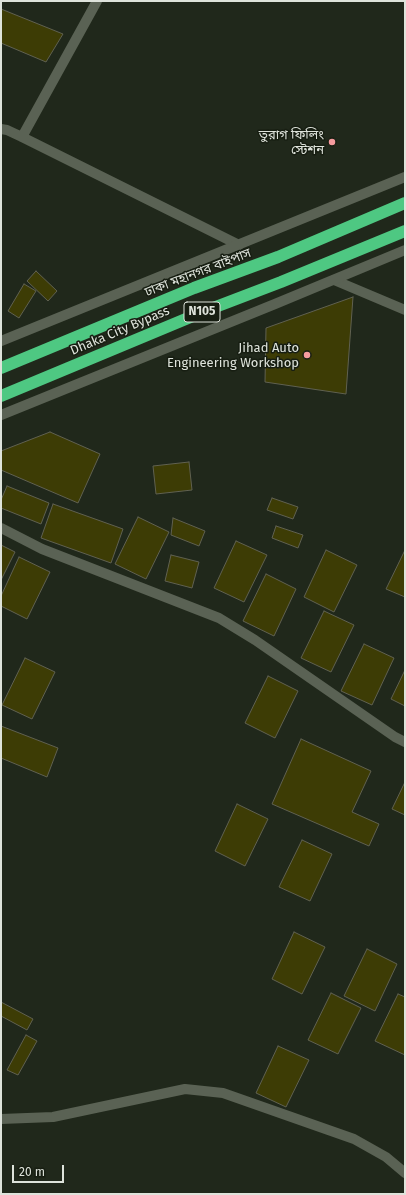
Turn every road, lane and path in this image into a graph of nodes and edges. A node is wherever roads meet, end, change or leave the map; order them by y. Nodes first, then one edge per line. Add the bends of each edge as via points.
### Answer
1 (97, 1) edge
2 (1, 129) edge
3 (22, 137) junction
4 (405, 177) edge
5 (405, 203) edge
6 (405, 231) edge
7 (239, 245) junction
8 (405, 250) edge
9 (334, 280) junction
10 (405, 310) edge
11 (1, 341) edge
12 (1, 368) edge
13 (1, 396) edge
14 (1, 415) edge
15 (1, 528) edge
16 (405, 742) edge
17 (1, 1119) edge
18 (405, 1173) edge

1 - 3 street
2 - 3 street
3 - 7 street
4 - 7 street
5 - 12 highway, ঢাকা মহানগর বাইপাস / N105
6 - 13 highway, Dhaka City Bypass / N105
7 - 11 street
8 - 9 street
9 - 10 street
9 - 14 street
15 - 16 street via 42,549 219,618
17 - 18 street via 54,1117 185,1089 223,1093 354,1139 386,1157

